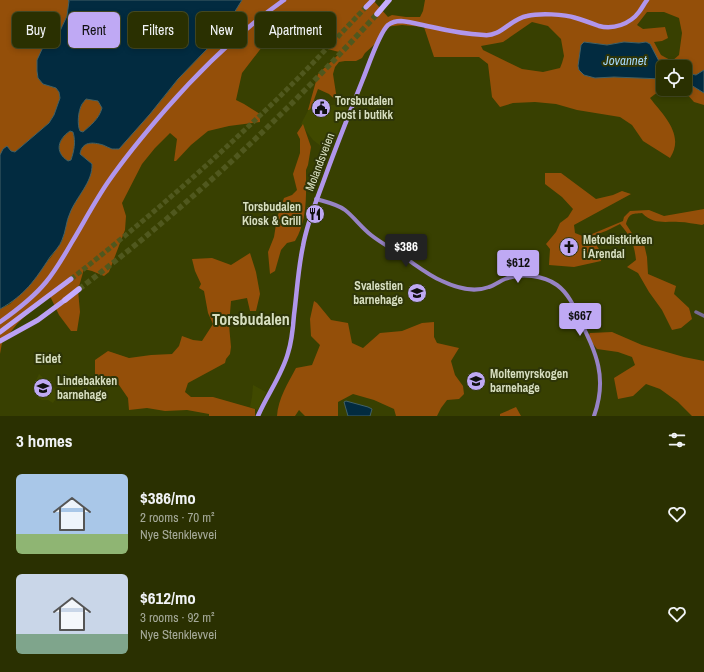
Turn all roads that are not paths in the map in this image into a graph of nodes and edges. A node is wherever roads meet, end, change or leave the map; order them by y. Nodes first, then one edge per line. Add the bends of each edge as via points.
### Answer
1 (279, 0) edge
2 (284, 0) edge
3 (372, 0) edge
4 (389, 0) edge
5 (646, 0) edge
6 (366, 6) tunnel mouth
7 (376, 14) tunnel mouth
8 (316, 199) junction
9 (71, 279) tunnel mouth
10 (79, 289) tunnel mouth
11 (65, 300) joint
12 (696, 312) dead end
13 (704, 316) edge
14 (0, 320) edge
15 (0, 332) edge
16 (0, 341) edge
17 (258, 416) edge
18 (594, 416) edge

1 - 14 main road via 218,51 156,116 106,182 46,279 24,302
2 - 14 main road via 234,39 191,81 111,178 51,276 29,300
3 - 6 highway
4 - 7 highway
5 - 8 main road, Molandsveien via 634,18 616,26 606,27 575,17 540,15 520,18 500,32 489,36 406,22 392,23 385,29 374,52
8 - 17 main road, Molandsveien via 303,244 293,333 288,354
8 - 18 main road via 343,209 380,242 436,278 461,288 483,289 504,279 531,276 552,282 562,289 592,344 598,362 600,387
9 - 15 highway
10 - 11 highway
11 - 16 highway via 38,320
12 - 13 street

